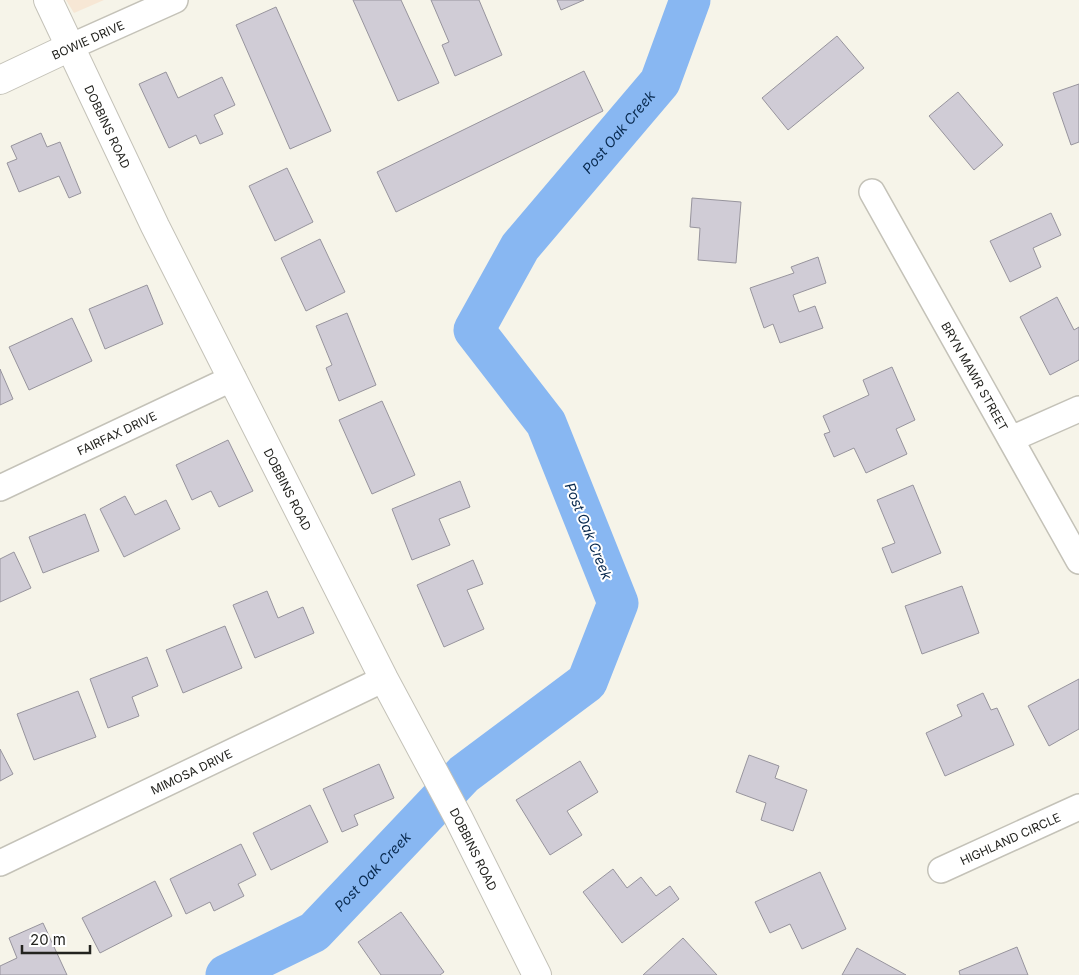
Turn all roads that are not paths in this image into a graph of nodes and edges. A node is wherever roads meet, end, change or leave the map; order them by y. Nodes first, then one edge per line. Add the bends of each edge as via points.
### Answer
1 (48, 0) edge
2 (175, 0) edge
3 (70, 47) junction
4 (0, 80) edge
5 (872, 192) dead end
6 (233, 378) junction
7 (1079, 409) edge
8 (1011, 439) junction
9 (0, 488) edge
10 (1079, 562) edge
11 (384, 679) junction
12 (1079, 807) edge
13 (0, 863) edge
14 (941, 870) dead end
15 (537, 975) edge

1 - 3 street, DOBBINS ROAD
2 - 3 street, BOWIE DRIVE
3 - 4 street, BOWIE DRIVE
3 - 6 street, DOBBINS ROAD via 155,226
5 - 8 street, BRYN MAWR STREET
6 - 9 street, FAIRFAX DRIVE
6 - 11 street, DOBBINS ROAD
7 - 8 street
8 - 10 street, BRYN MAWR STREET
11 - 13 street, MIMOSA DRIVE
11 - 15 street, DOBBINS ROAD
12 - 14 street, HIGHLAND CIRCLE

